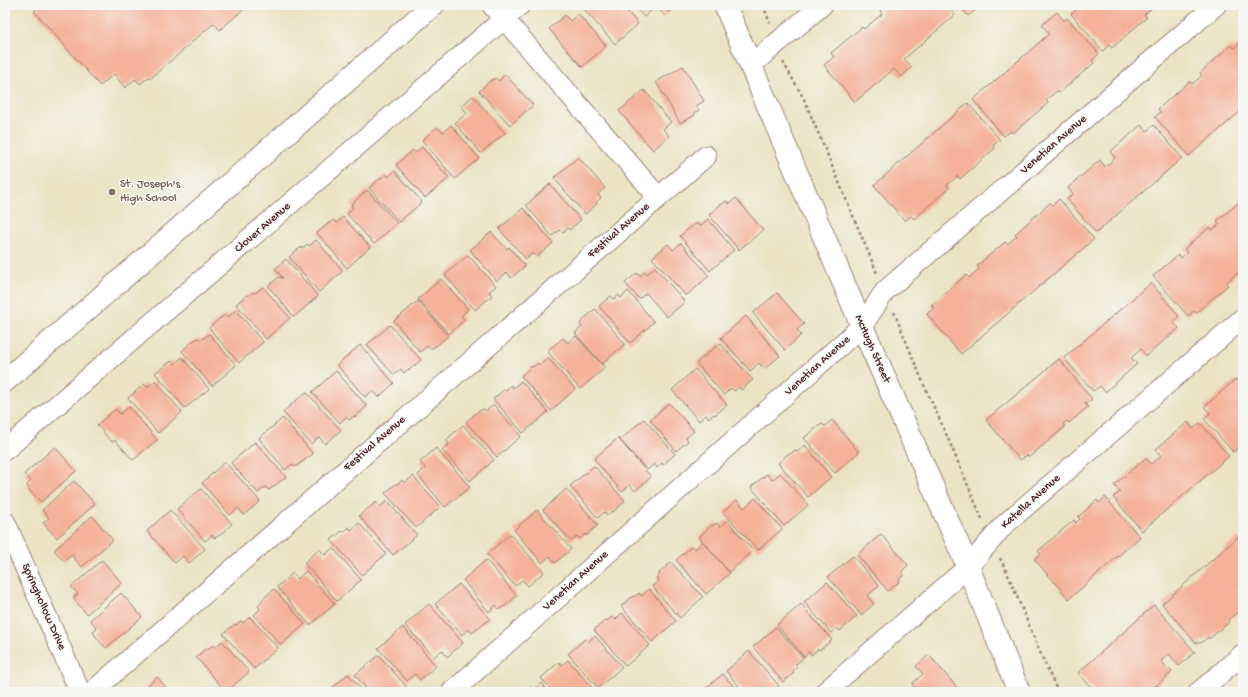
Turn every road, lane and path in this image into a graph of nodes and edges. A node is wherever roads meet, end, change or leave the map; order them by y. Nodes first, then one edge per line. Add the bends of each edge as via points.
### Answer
1 (433, 5) edge
2 (520, 5) edge
3 (725, 5) edge
4 (763, 5) edge
5 (822, 5) edge
6 (1216, 5) edge
7 (498, 12) edge
8 (770, 22) dead end
9 (783, 63) dead end
10 (752, 65) junction
11 (706, 156) dead end
12 (658, 197) junction
13 (873, 265) dead end
14 (891, 305) dead end
15 (1243, 318) edge
16 (862, 326) junction
17 (5, 381) edge
18 (5, 450) edge
19 (979, 512) dead end
20 (5, 522) edge
21 (998, 554) dead end
22 (968, 567) junction
23 (1243, 654) edge
24 (80, 692) edge
25 (92, 692) edge
26 (452, 692) edge
27 (825, 692) edge
28 (1019, 692) edge
29 (1058, 692) edge
30 (1199, 692) edge

1 - 17 main road
2 - 7 street, Clover Avenue
3 - 10 main road, McHugh Street
4 - 8 path
5 - 10 street
6 - 16 street, Venetian Avenue via 885,291
7 - 12 street, Festival Avenue
7 - 18 street, Clover Avenue
9 - 13 path via 804,99
10 - 16 main road, McHugh Street
11 - 12 street, Festival Avenue
12 - 25 street, Festival Avenue
14 - 19 path
15 - 22 street, Katella Avenue via 1004,525
16 - 22 main road, McHugh Street
16 - 26 street, Venetian Avenue
20 - 24 street, Springhollow Drive
21 - 29 path
22 - 27 street, Katella Avenue
22 - 28 main road, McHugh Street
23 - 30 street

